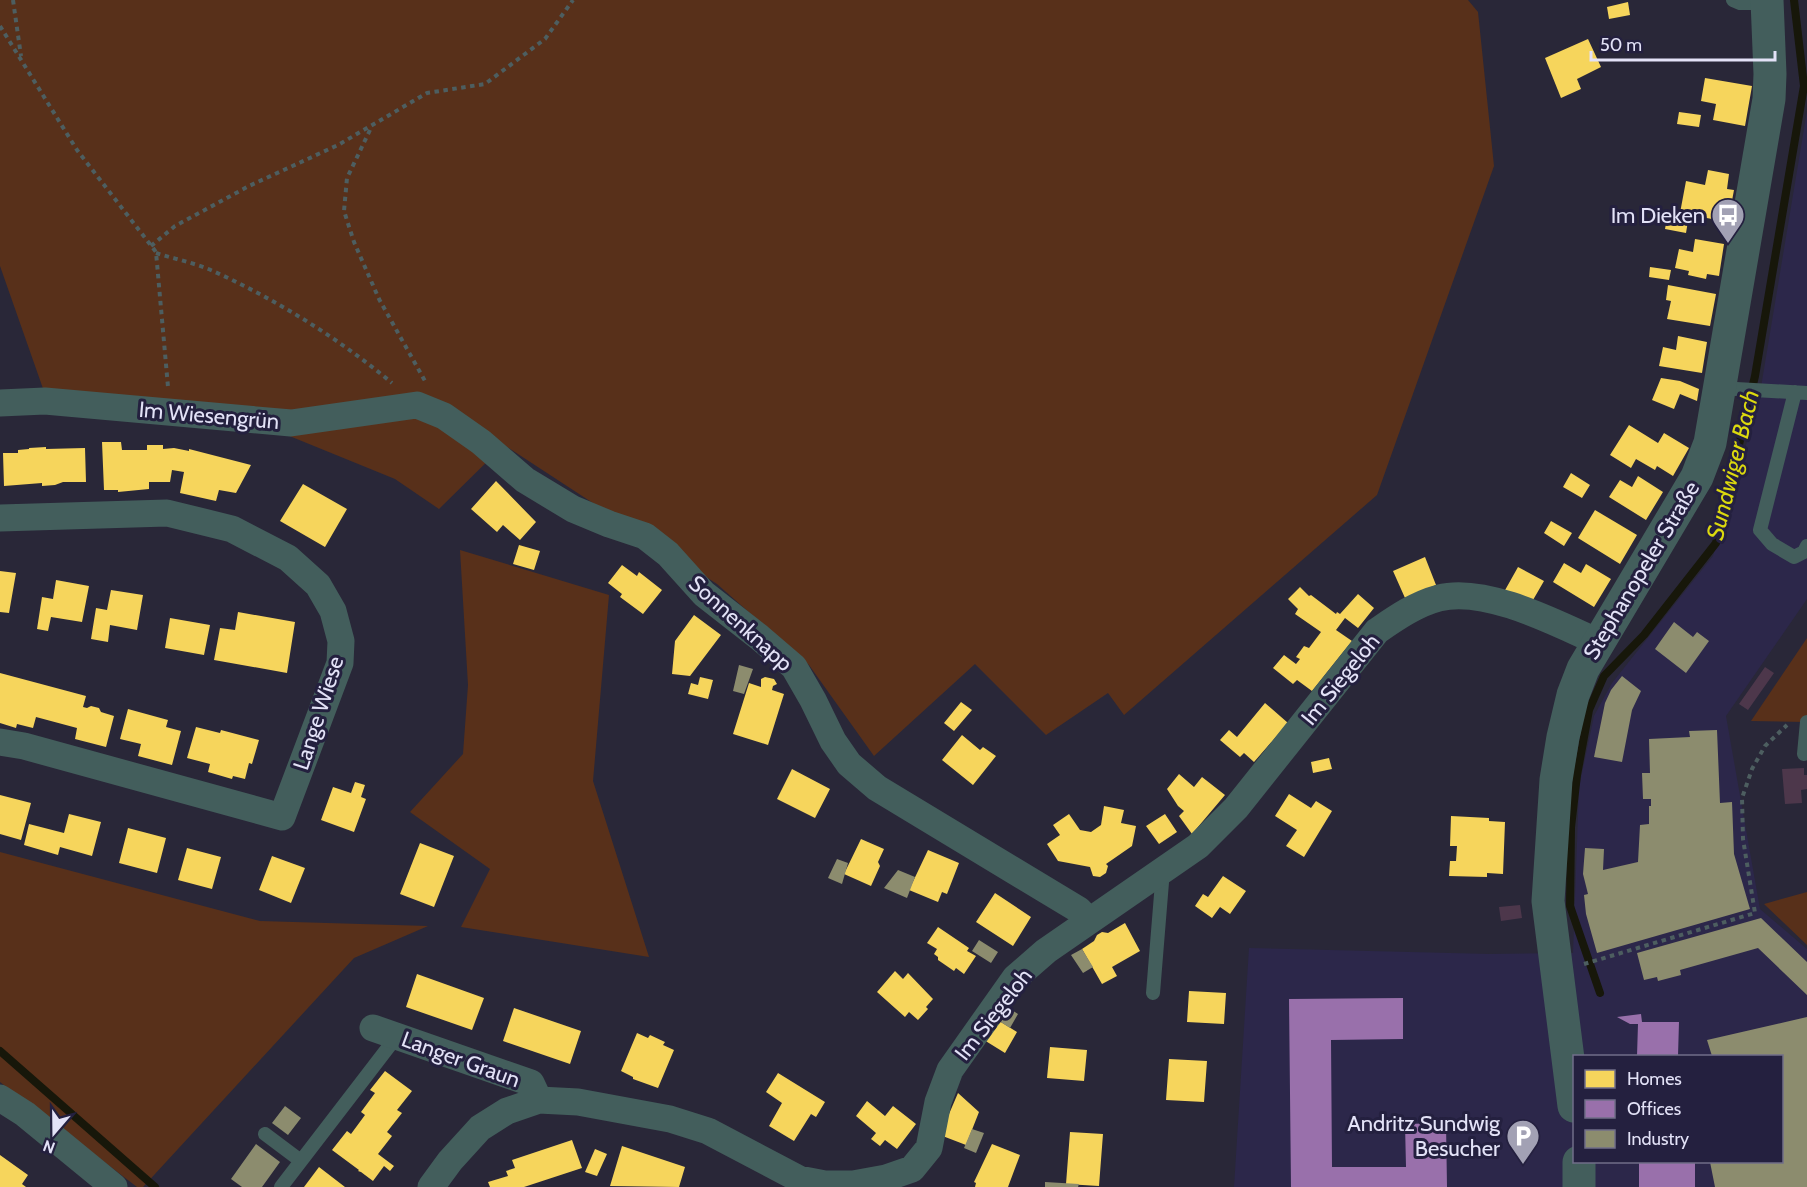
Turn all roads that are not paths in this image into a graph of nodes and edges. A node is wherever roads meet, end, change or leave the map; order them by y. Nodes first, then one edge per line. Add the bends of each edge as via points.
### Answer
1 (1732, 0) edge
2 (1768, 2) edge
3 (1729, 389) junction
4 (1801, 392) edge
5 (0, 403) edge
6 (417, 405) joint
7 (0, 518) edge
8 (1807, 547) edge
9 (1598, 642) junction
10 (1801, 719) edge
11 (0, 742) edge
12 (1804, 754) dead end
13 (1163, 870) junction
14 (1089, 921) junction
15 (1153, 993) dead end
16 (385, 1032) joint
17 (1573, 1092) edge
18 (0, 1098) edge
19 (539, 1100) junction
20 (265, 1134) dead end
21 (301, 1161) junction
22 (1579, 1163) edge
23 (114, 1187) edge
24 (281, 1187) edge
25 (431, 1187) edge
26 (1579, 1187) edge

1 - 2 lane
2 - 3 street, Stephanopeler Straße via 1768,99
3 - 4 lane
3 - 9 street, Stephanopeler Straße via 1697,477
4 - 8 lane via 1760,530 1772,544 1794,557
5 - 6 street, Im Wiesengrün via 45,402 291,423
6 - 14 street, Sonnenknapp via 444,416 525,480 573,509 645,536 669,554 704,594 794,667 849,764 877,788 1078,910
7 - 11 street, Lange Wiese via 167,513 232,529 288,558 318,585 333,611 340,663 282,817
9 - 13 street, Im Siegeloh via 1515,606 1459,595 1439,598 1399,616 1377,632 1236,807 1198,846
9 - 17 street, Stephanopeler Straße via 1573,695 1563,737 1556,780 1548,901
10 - 12 lane
13 - 14 street, Im Siegeloh
13 - 15 lane
14 - 19 street, Im Siegeloh via 1016,978 950,1070 938,1102 929,1148 912,1169 886,1178 853,1184 799,1179 708,1131 670,1119 578,1102
16 - 19 street, Langer Graun via 531,1083
16 - 21 lane
18 - 23 street
19 - 25 street, Im Siegeloh via 507,1111 480,1128
20 - 21 lane
21 - 24 lane
22 - 26 street

